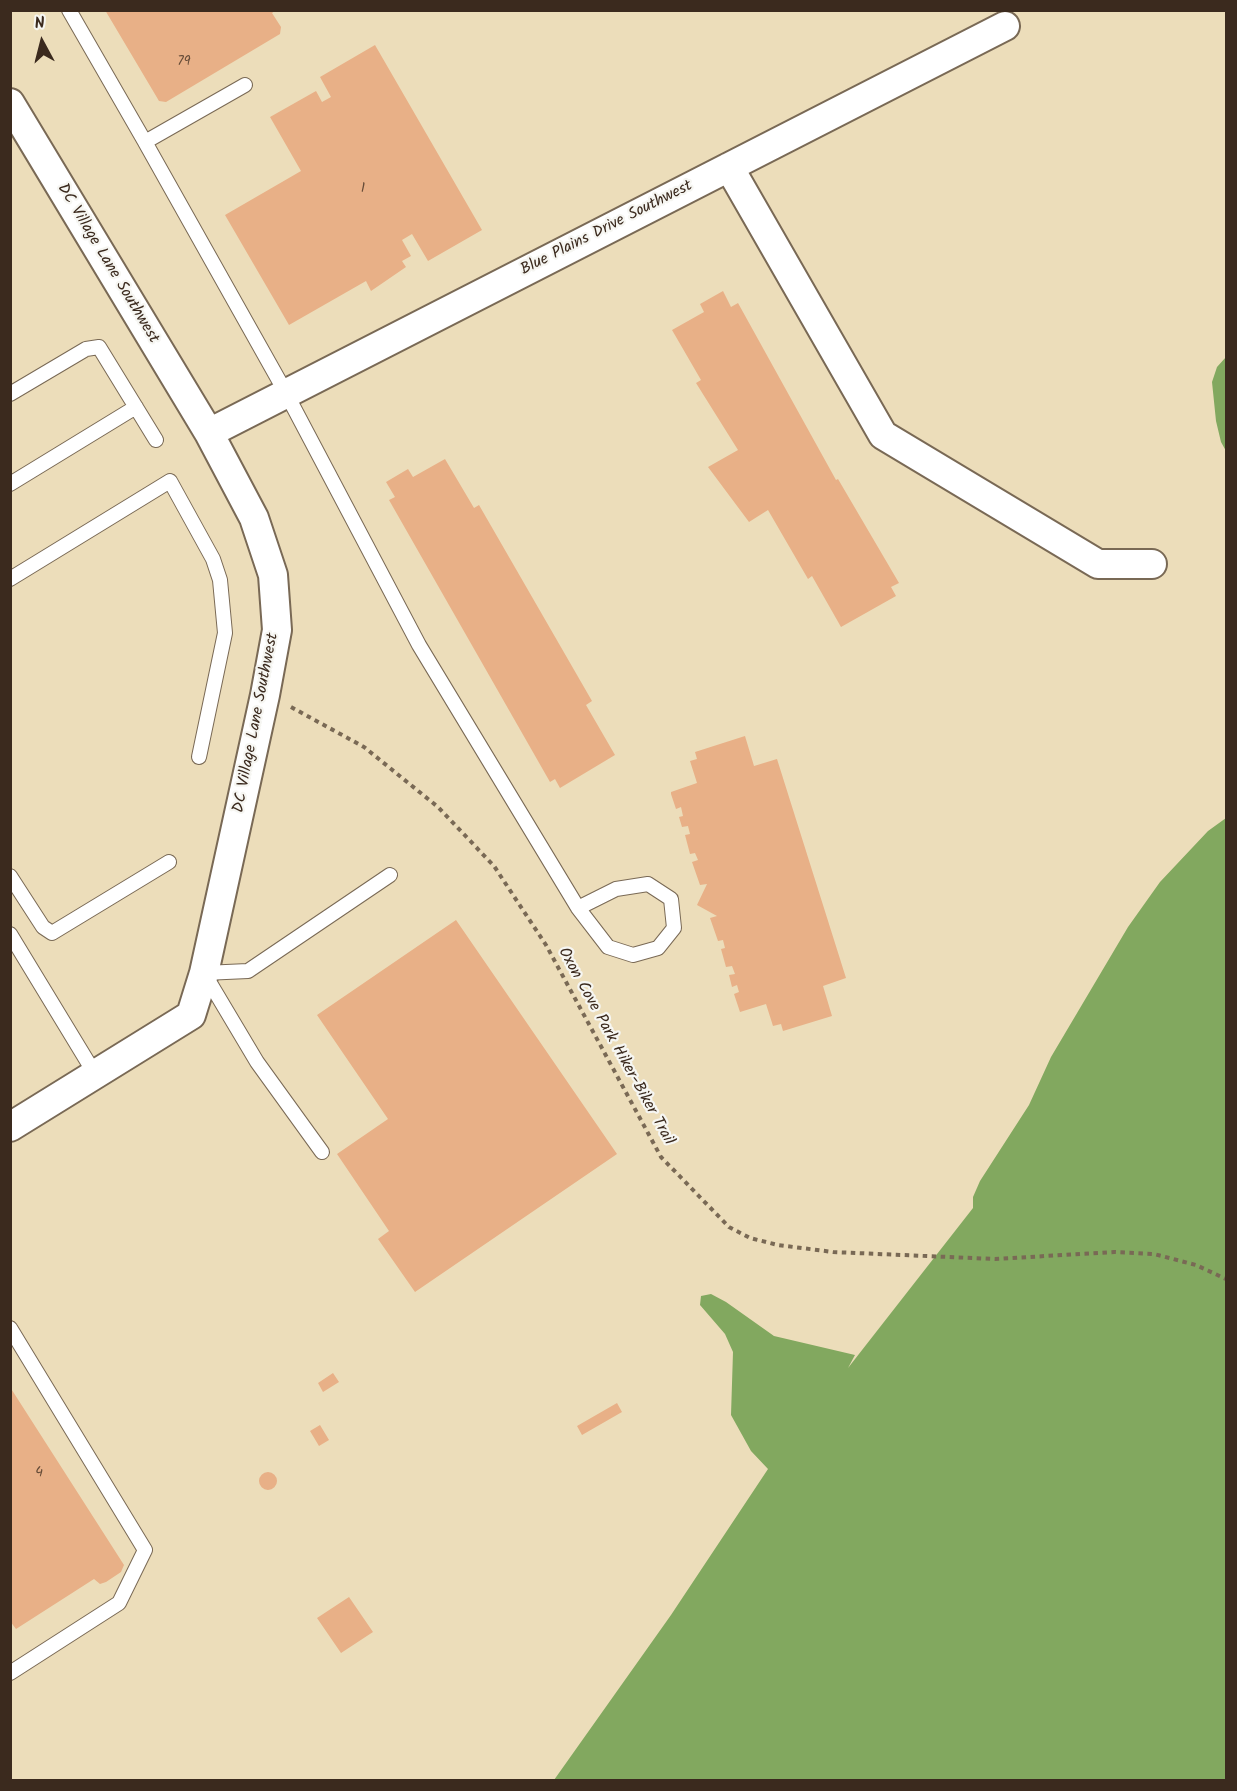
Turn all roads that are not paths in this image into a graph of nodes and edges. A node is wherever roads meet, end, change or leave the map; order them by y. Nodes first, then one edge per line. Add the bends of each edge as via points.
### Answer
1 (69, 10) edge
2 (1002, 18) edge
3 (245, 85) dead end
4 (10, 103) edge
5 (145, 142) junction
6 (729, 167) junction
7 (286, 393) junction
8 (10, 394) edge
9 (136, 407) junction
10 (209, 432) junction
11 (156, 440) dead end
12 (10, 484) edge
13 (1152, 564) dead end
14 (10, 579) edge
15 (199, 757) dead end
16 (169, 862) dead end
17 (390, 874) dead end
18 (10, 876) edge
19 (578, 908) junction
20 (10, 934) edge
21 (204, 973) junction
22 (95, 1074) junction
23 (10, 1127) edge
24 (322, 1152) dead end
25 (10, 1328) edge
26 (10, 1673) edge

1 - 5 lane
2 - 6 street, Blue Plains Drive Southwest
3 - 5 lane
4 - 10 street, DC Village Lane Southwest
5 - 7 lane
6 - 7 street, Blue Plains Drive Southwest
6 - 13 street via 883,435 1098,564
7 - 10 street, Blue Plains Drive Southwest
7 - 19 lane via 419,645
8 - 9 lane via 86,349 99,346
9 - 11 lane
9 - 12 lane
10 - 21 street, DC Village Lane Southwest via 254,518 273,575 277,630
14 - 15 lane via 170,481 213,559 220,580 225,633
16 - 18 lane via 52,933 43,927
17 - 21 lane via 248,970
19 - 19 lane via 608,947 633,955 658,948 674,928 671,899 648,884 616,889
20 - 22 lane
21 - 22 street, DC Village Lane Southwest via 191,1015
21 - 24 lane via 257,1062
22 - 23 street, DC Village Lane Southwest
25 - 26 lane via 145,1550 119,1603

